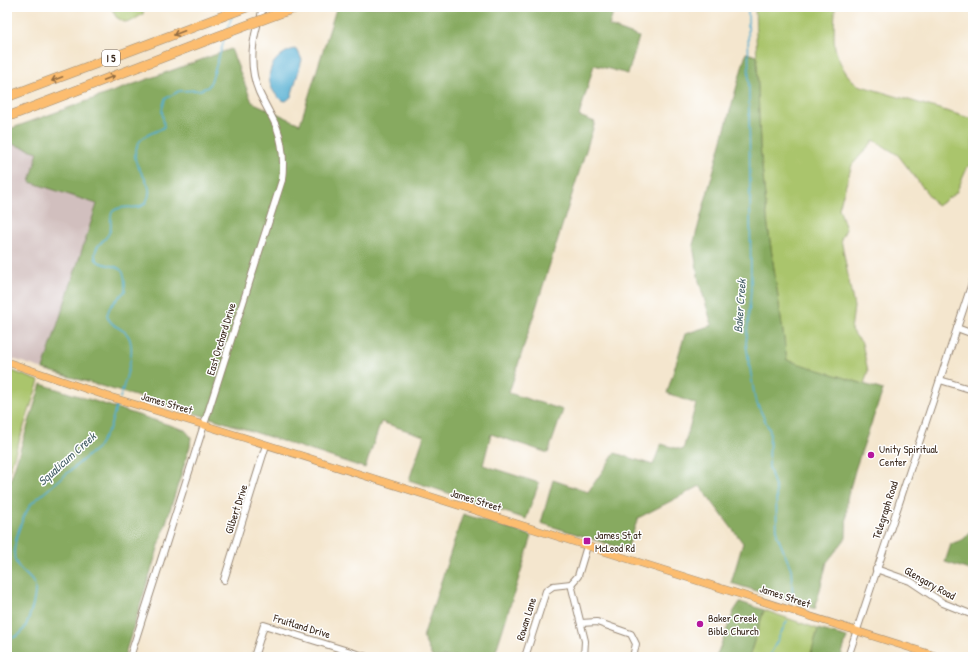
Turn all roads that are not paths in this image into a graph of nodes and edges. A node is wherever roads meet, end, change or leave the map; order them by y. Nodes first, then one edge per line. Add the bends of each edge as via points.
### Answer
1 (247, 7) edge
2 (263, 7) edge
3 (299, 7) edge
4 (261, 15) dead end
5 (258, 26) dead end
6 (7, 98) edge
7 (7, 117) edge
8 (973, 280) edge
9 (957, 328) junction
10 (973, 334) edge
11 (7, 362) edge
12 (940, 380) junction
13 (973, 390) edge
14 (204, 425) junction
15 (266, 445) junction
16 (587, 546) junction
17 (876, 569) junction
18 (224, 580) dead end
19 (572, 584) junction
20 (973, 615) edge
21 (581, 623) junction
22 (857, 631) junction
23 (130, 657) edge
24 (254, 657) edge
25 (367, 657) edge
26 (525, 657) edge
27 (584, 657) edge
28 (633, 657) edge
29 (848, 657) edge
30 (939, 657) edge

1 -> 6 highway, I 5
2 - 4 street
7 -> 3 highway, I 5, bridge
5 - 14 street, East Orchard Drive via 252,51 254,75 259,92 278,129 283,162 282,180
8 - 9 street, Telegraph Road
9 - 10 street
9 - 12 street, Telegraph Road
11 - 14 main road, James Street
12 - 13 street
12 - 17 street, Telegraph Road
14 - 15 main road, James Street
14 - 23 street, East Orchard Drive
15 - 16 main road, James Street
15 - 18 street, Gilbert Drive
16 - 19 street via 578,576
16 - 22 main road, James Street
17 - 20 street, Glengary Road via 910,581 943,603
17 - 22 street, Telegraph Road
19 - 21 street
19 - 26 street, Rowan Lane via 553,586 546,591
21 - 27 street via 585,641
21 - 28 street via 597,622 630,634 636,644
22 - 29 street, Telegraph Road
22 - 30 main road, James Street
24 - 25 street, Fruitland Drive via 264,625

